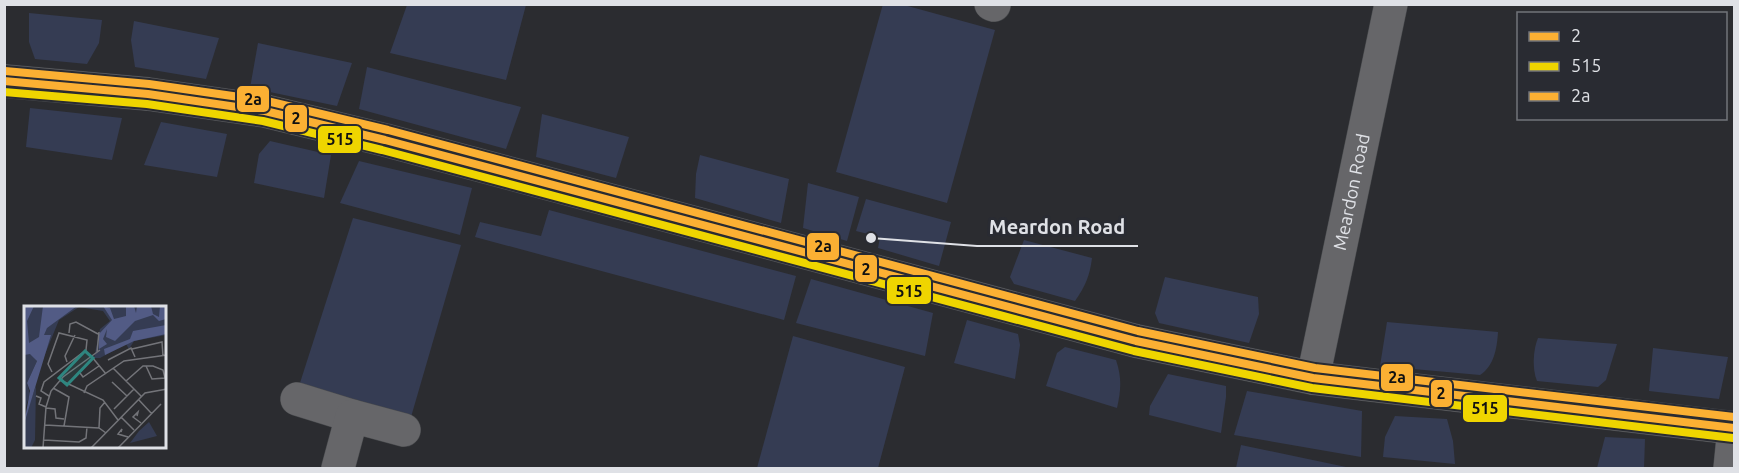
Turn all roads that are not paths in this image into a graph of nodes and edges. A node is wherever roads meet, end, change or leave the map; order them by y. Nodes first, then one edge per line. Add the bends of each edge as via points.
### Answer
1 (1391, 4) edge
2 (4, 81) edge
3 (1313, 378) junction
4 (297, 399) dead end
5 (352, 416) junction
6 (1734, 428) edge
7 (404, 430) dead end
8 (338, 468) edge
9 (1730, 468) edge

1 - 3 street, Meardon Road
2 - 3 street via 148,94 266,111 1136,341
3 - 6 street
4 - 5 street
5 - 7 street
5 - 8 street
6 - 9 street

